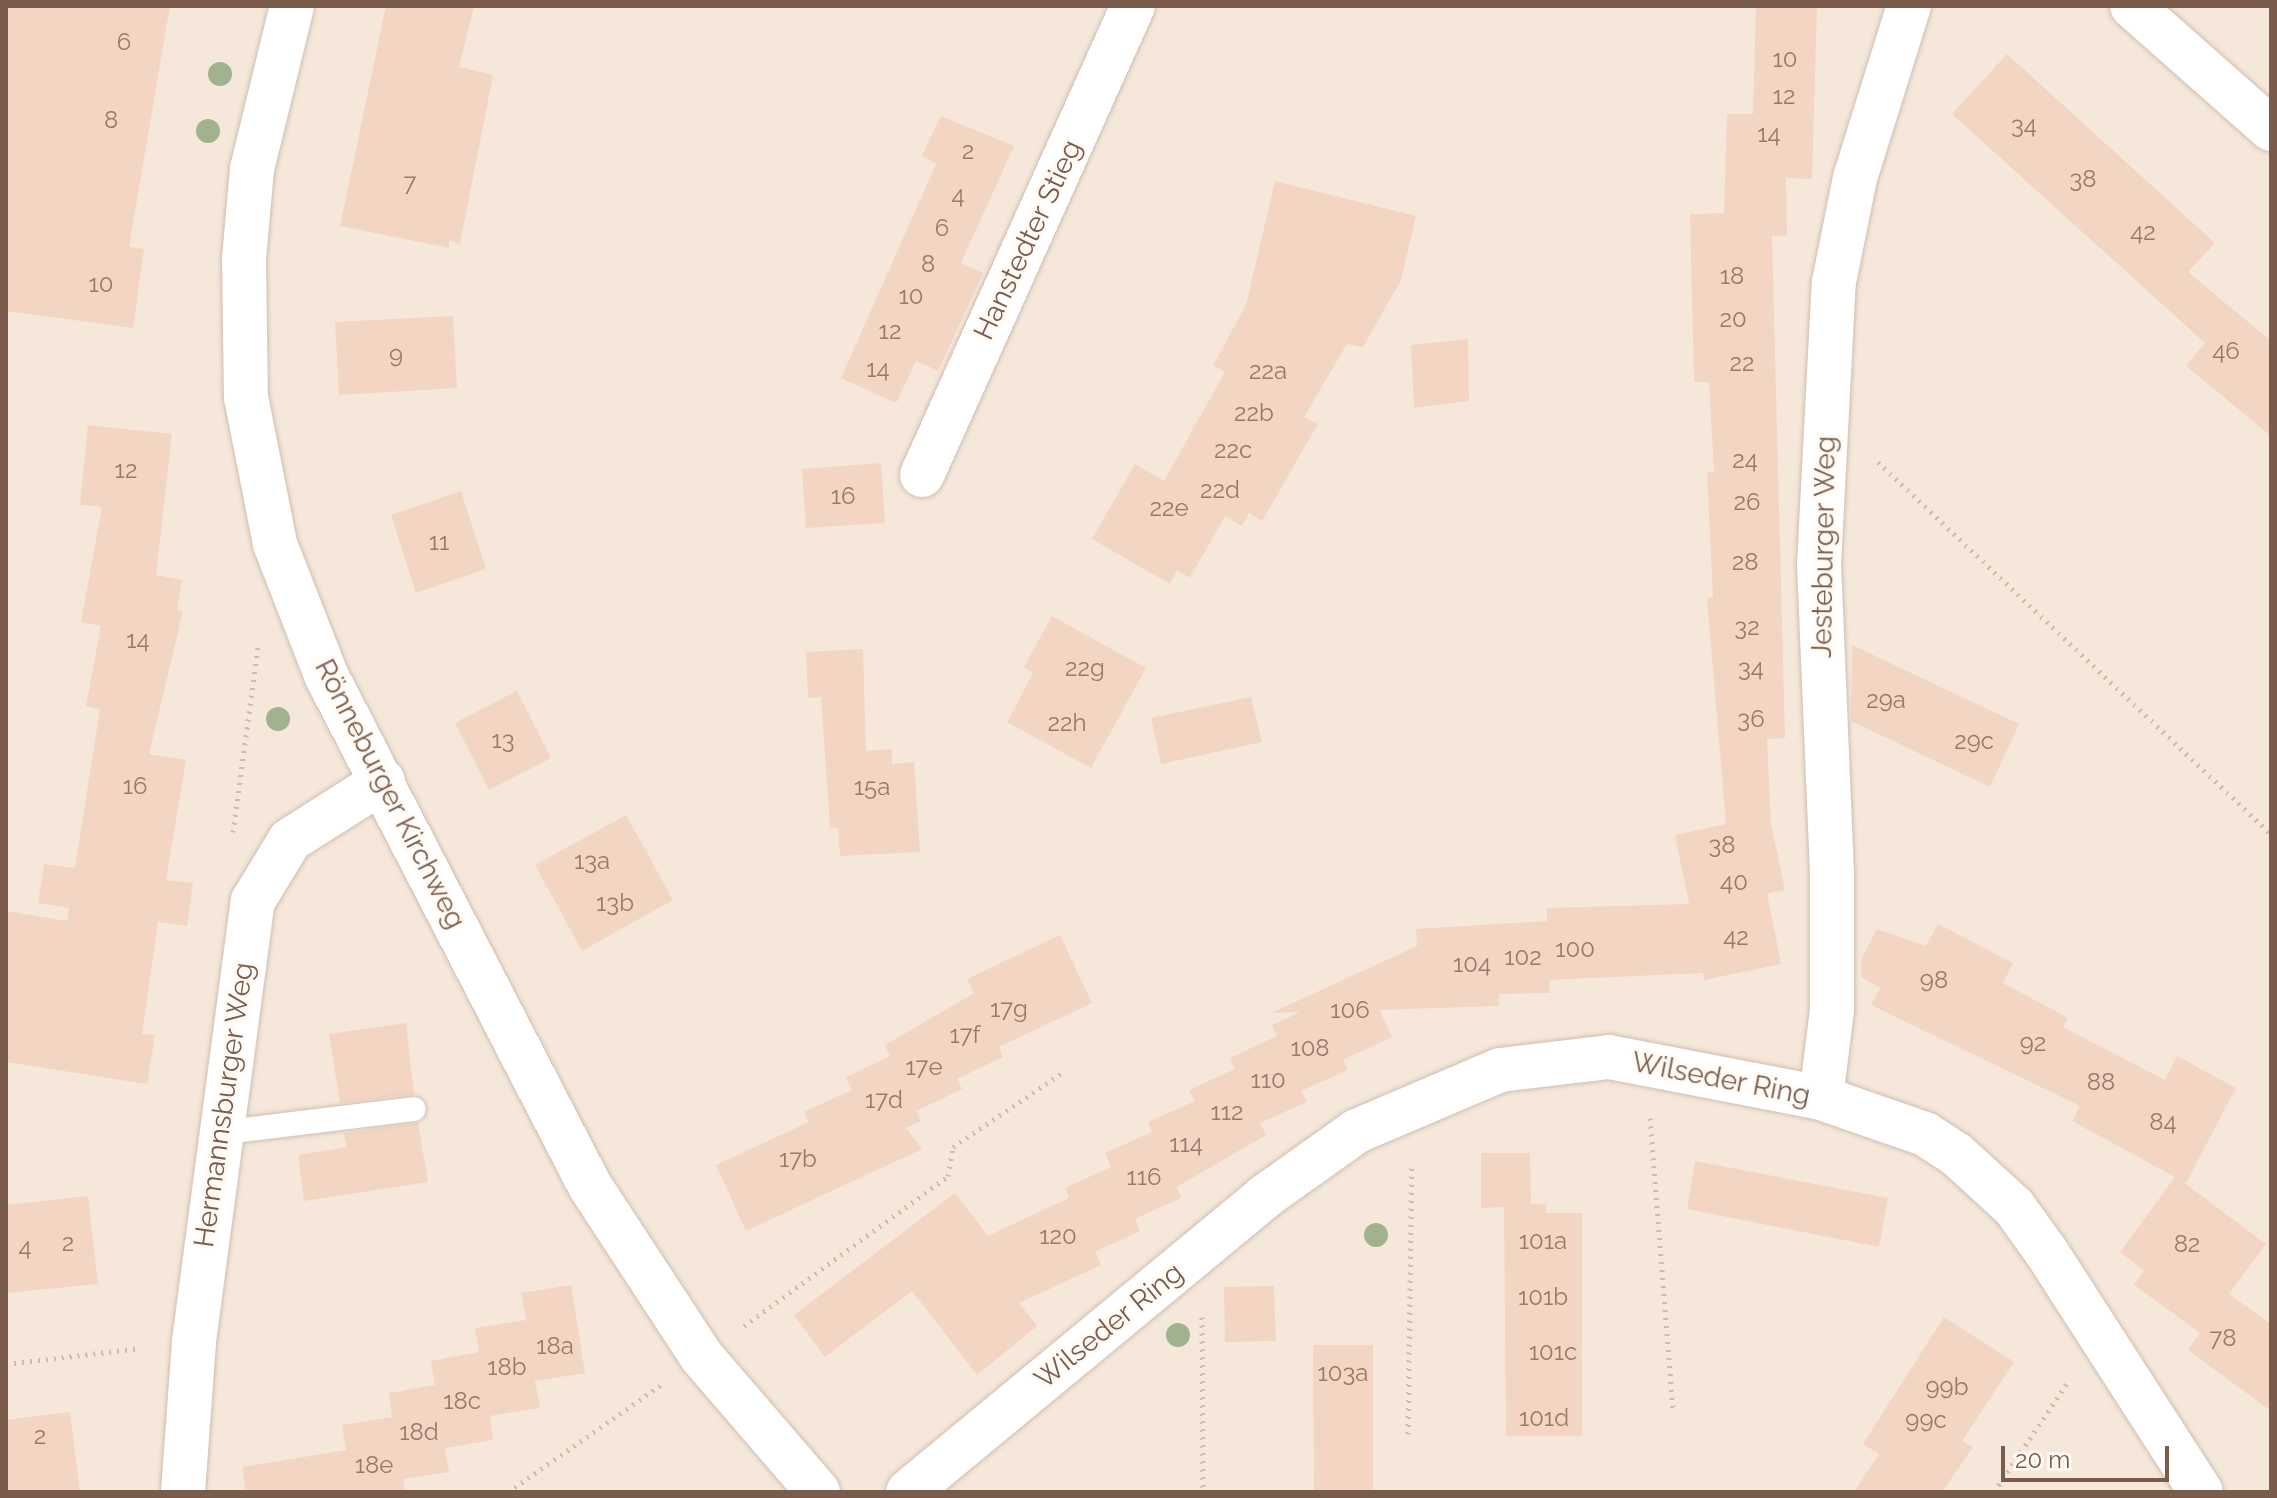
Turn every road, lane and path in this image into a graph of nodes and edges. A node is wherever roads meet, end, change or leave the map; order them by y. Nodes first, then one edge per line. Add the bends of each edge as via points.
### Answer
1 (292, 6) edge
2 (1133, 6) edge
3 (1909, 6) edge
4 (2132, 6) edge
5 (2271, 129) edge
6 (1878, 462) dead end
7 (922, 475) dead end
8 (260, 632) dead end
9 (383, 781) junction
10 (2271, 834) edge
11 (253, 901) junction
12 (1648, 1060) junction
13 (1062, 1073) dead end
14 (1821, 1098) junction
15 (414, 1109) dead end
16 (1399, 1110) junction
17 (219, 1133) junction
18 (1187, 1263) junction
19 (194, 1341) junction
20 (2108, 1348) junction
21 (702, 1357) junction
22 (6, 1364) edge
23 (1673, 1412) dead end
24 (1408, 1434) dead end
25 (183, 1492) edge
26 (508, 1492) edge
27 (818, 1492) edge
28 (908, 1492) edge
29 (1203, 1492) edge
30 (1994, 1492) edge
31 (2201, 1492) edge

1 - 9 street, Rönneburger Kirchweg via 252,169 244,259 247,409 275,544 326,675
2 - 7 street, Hanstedter Stieg
3 - 14 street, Jesteburger Weg via 1863,149 1834,282 1819,564 1832,874 1832,1010
4 - 5 street
6 - 10 path
8 - 11 path via 233,832
9 - 11 street, Hermannsburger Weg via 290,840
9 - 21 street, Rönneburger Kirchweg via 590,1186
11 - 17 street, Hermannsburger Weg
12 - 14 street, Wilseder Ring
12 - 16 street, Wilseder Ring via 1514,1067
12 - 23 path
13 - 21 path via 953,1147 948,1176
14 - 20 street, Wilseder Ring via 1925,1134 1985,1177 2047,1253
15 - 17 lane
16 - 18 street, Wilseder Ring via 1322,1154
16 - 24 path via 1412,1148
17 - 19 street, Hermannsburger Weg
18 - 28 street, Wilseder Ring
18 - 29 path via 1202,1304
19 - 22 path
19 - 25 street, Hermannsburger Weg
20 - 30 path via 2071,1377
20 - 31 street, Wilseder Ring
21 - 26 path
21 - 27 street, Rönneburger Kirchweg

